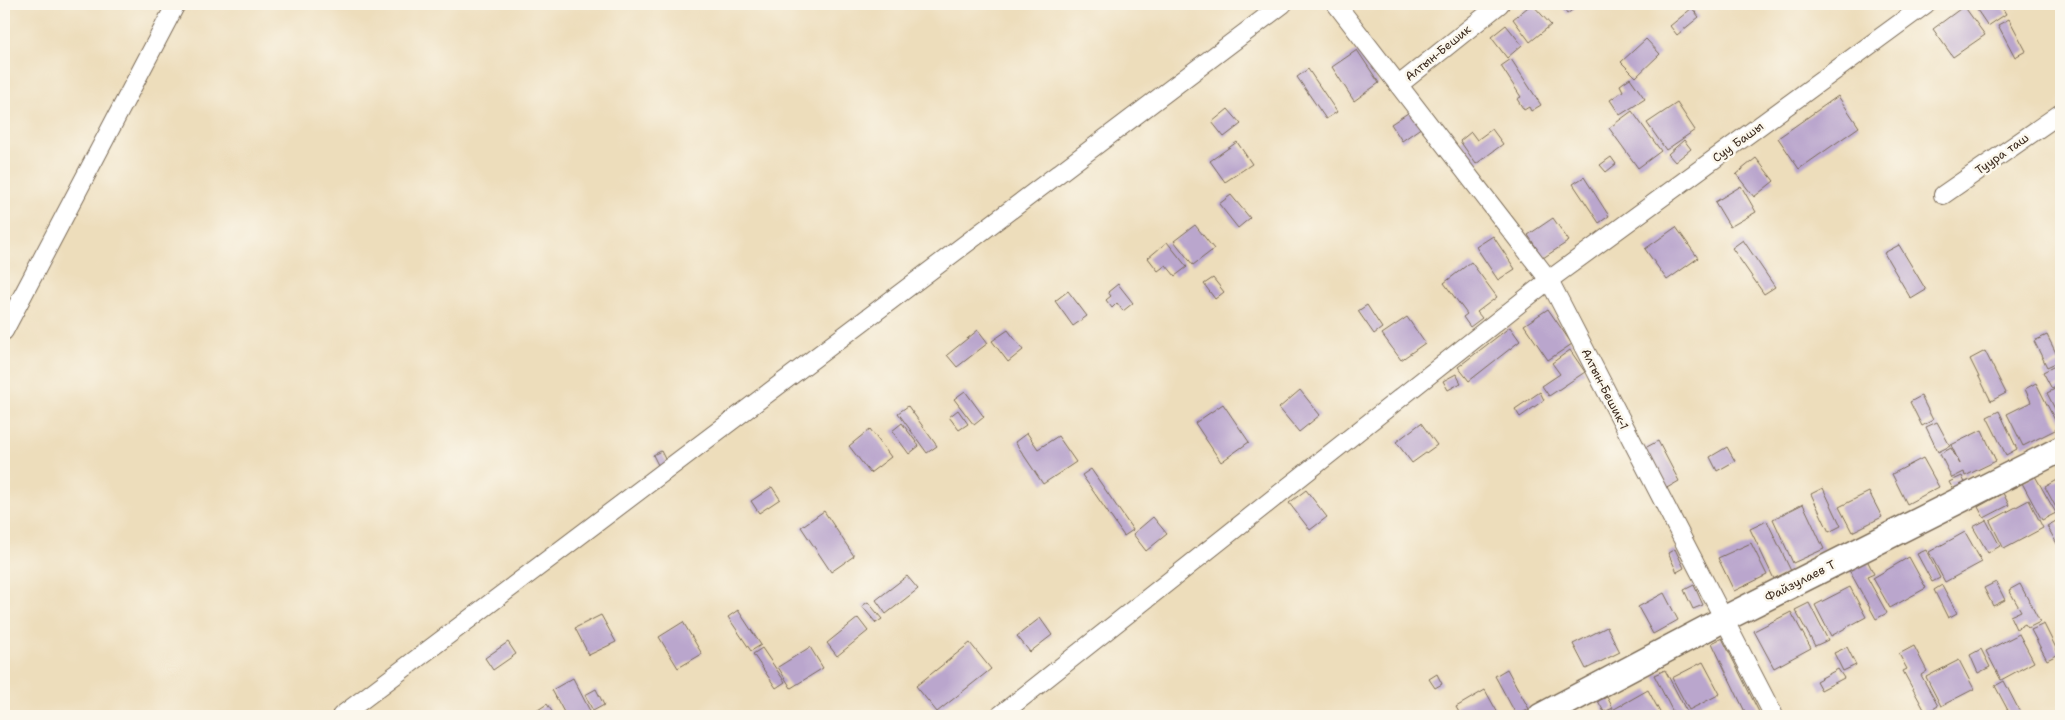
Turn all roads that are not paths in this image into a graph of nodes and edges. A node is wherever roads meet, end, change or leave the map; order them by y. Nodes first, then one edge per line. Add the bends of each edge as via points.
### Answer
1 (176, 4) edge
2 (1283, 4) edge
3 (1336, 4) edge
4 (1500, 4) edge
5 (1926, 4) edge
6 (1400, 84) junction
7 (2061, 113) edge
8 (1943, 195) dead end
9 (1549, 280) junction
10 (4, 332) edge
11 (2061, 449) edge
12 (1724, 619) junction
13 (341, 716) edge
14 (999, 716) edge
15 (1541, 716) edge
16 (1774, 716) edge

1 - 10 street
2 - 13 street
3 - 6 street, Алтын-Бешик-1
4 - 6 street, Алтын-Бешик
5 - 9 street, Суу Башы
6 - 9 street, Алтын-Бешик-1
7 - 8 street, Туура таш
9 - 12 street, Алтын-Бешик-1
9 - 14 street, Суу Башы
11 - 12 street, Файзулаев Т
12 - 15 street, Файзулаев Т
12 - 16 street, Алтын-Бешик-1

